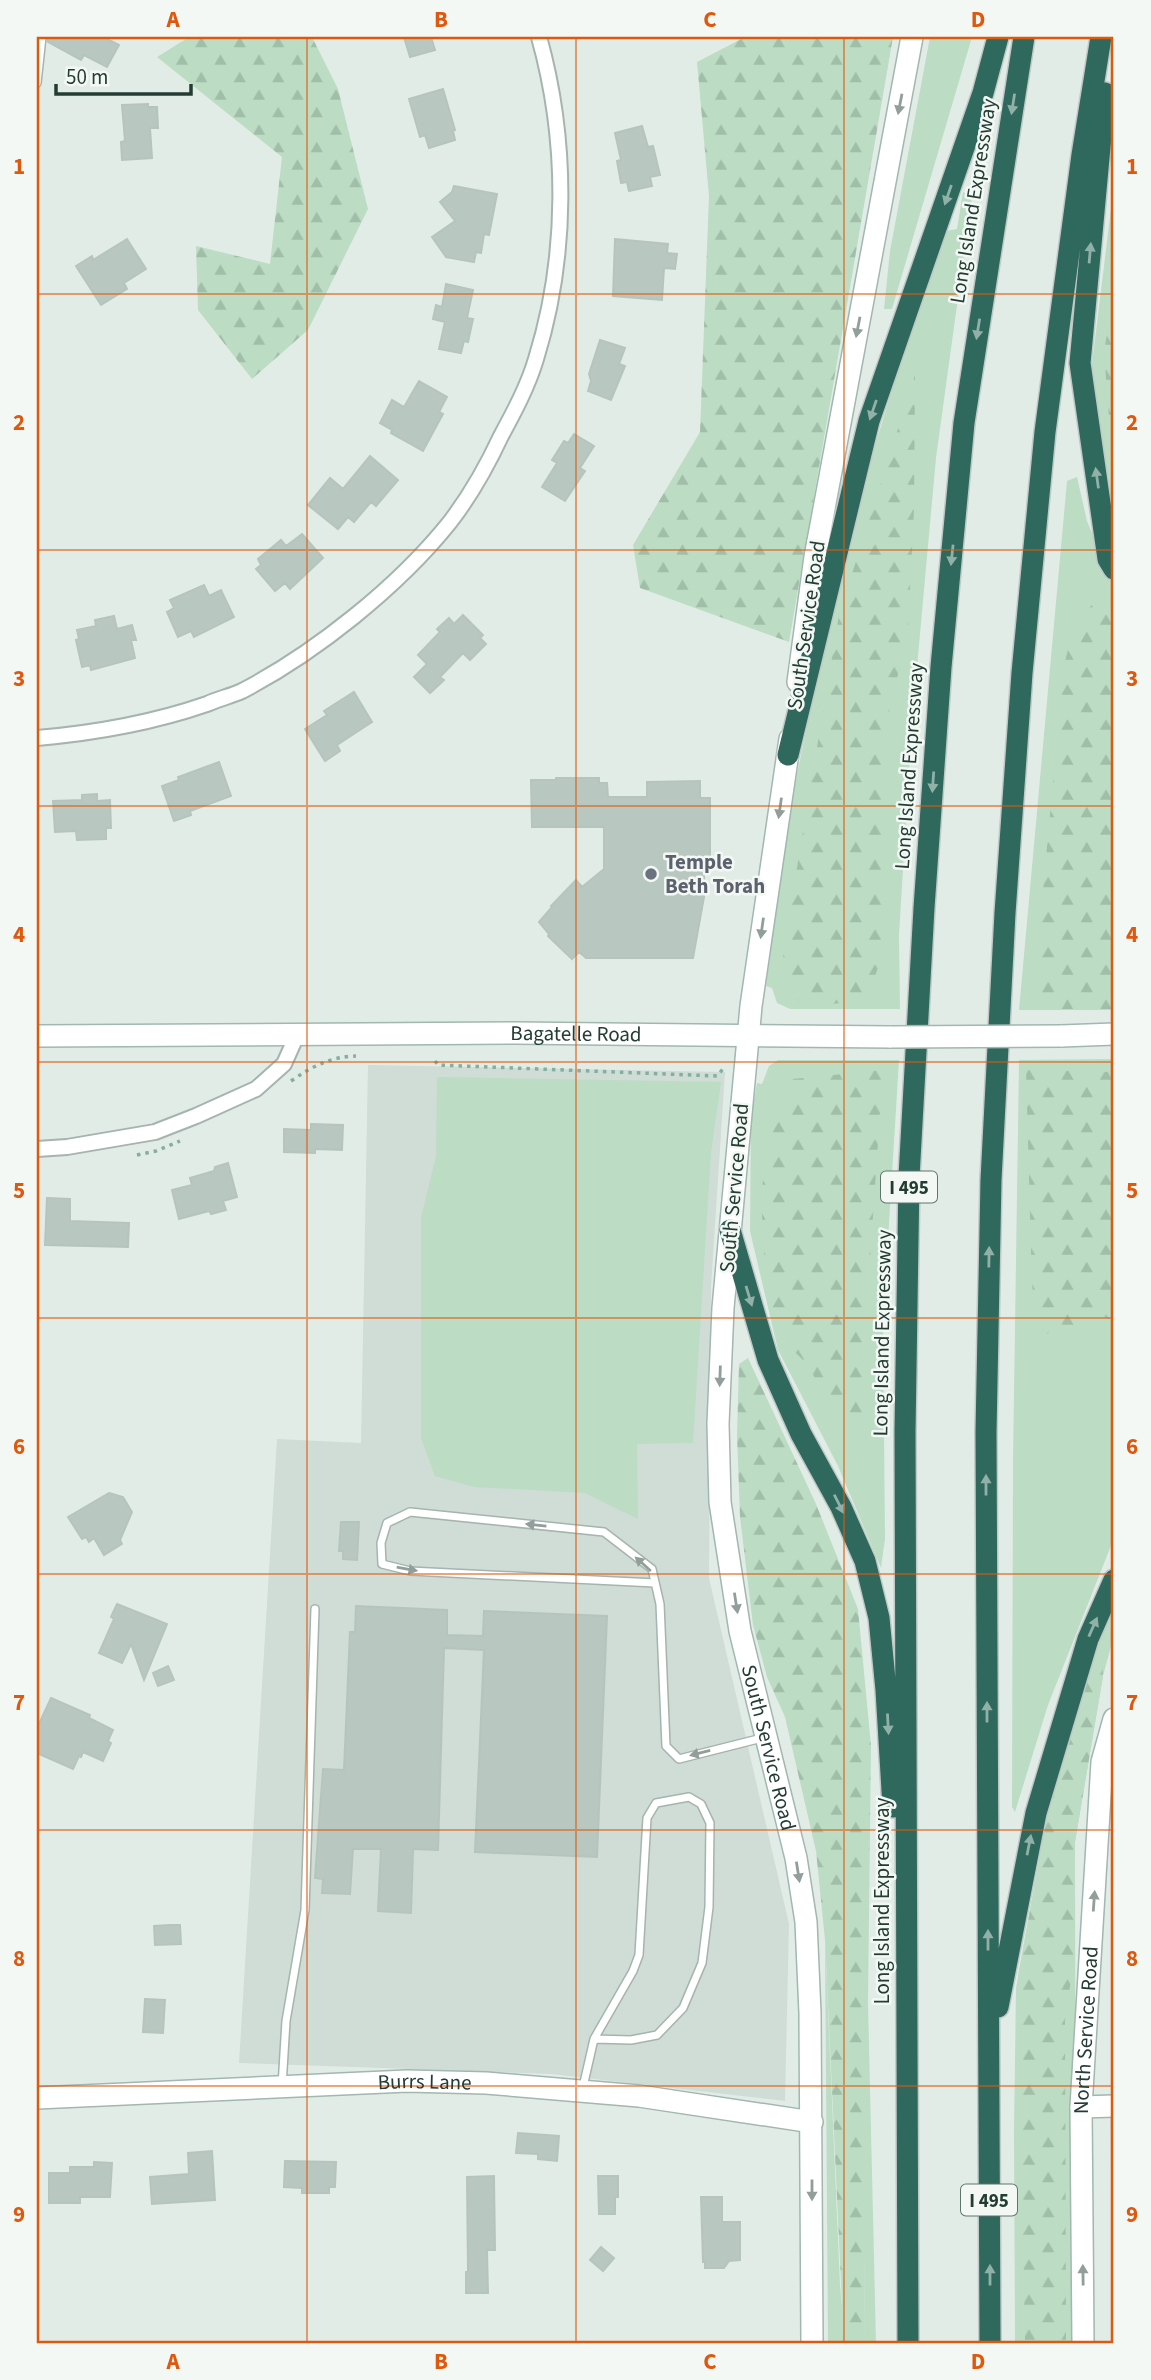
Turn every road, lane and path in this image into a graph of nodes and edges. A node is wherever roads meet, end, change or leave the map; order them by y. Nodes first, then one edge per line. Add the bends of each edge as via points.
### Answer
1 (42, 37) edge
2 (538, 37) edge
3 (912, 37) edge
4 (998, 37) edge
5 (1024, 37) edge
6 (1101, 37) edge
7 (1110, 37) edge
8 (37, 83) edge
9 (1114, 569) edge
10 (37, 738) edge
11 (788, 755) junction
12 (1114, 1034) edge
13 (297, 1035) junction
14 (37, 1036) edge
15 (748, 1036) junction
16 (435, 1062) dead end
17 (723, 1069) dead end
18 (37, 1149) edge
19 (730, 1230) junction
20 (1114, 1580) edge
21 (655, 1583) junction
22 (315, 1609) dead end
23 (1114, 1719) edge
24 (766, 1737) junction
25 (594, 2039) junction
26 (907, 2057) junction
27 (989, 2057) junction
28 (282, 2086) junction
29 (582, 2092) junction
30 (37, 2098) edge
31 (1114, 2106) edge
32 (1081, 2107) junction
33 (812, 2122) junction
34 (812, 2343) edge
35 (908, 2343) edge
36 (990, 2343) edge
37 (1083, 2343) edge

1 - 8 lane
2 - 10 street via 560,148 560,240 550,304 536,361 516,407 450,522 362,608 310,650 240,692 179,714 90,733
3 -> 11 main road, South Service Road via 815,556
4 -> 11 highway via 983,93 869,421
5 -> 26 highway, Long Island Expressway / I 495 via 964,423 924,908 909,1177 905,1432
27 -> 6 highway, I 495 via 986,1419 991,1180 1005,913 1045,432
9 -> 7 highway via 1108,559 1080,363
11 -> 15 main road, South Service Road
12 - 15 main road, Bagatelle Road, bridge
13 - 14 main road, Bagatelle Road
13 - 15 main road, Bagatelle Road
13 - 18 street via 284,1063 256,1089 155,1132
15 - 19 main road, South Service Road
16 - 17 path via 498,1069 717,1076
19 -> 24 main road, South Service Road via 719,1411 720,1502 740,1631
19 -> 26 highway via 768,1360 860,1550 879,1618
27 -> 20 highway via 1036,1813 1088,1639
21 -> 21 lane via 652,1569 604,1532 410,1512 387,1523 381,1543 382,1564 410,1571
24 -> 21 lane via 679,1759 666,1746 660,1604
22 - 28 lane via 304,1910 286,2021
32 -> 23 main road, North Service Road via 1102,1762
24 -> 33 main road, South Service Road via 796,1858 806,1922
25 - 25 lane via 639,1955 647,1818 656,1803 689,1797 701,1804 710,1823 709,1907 702,1963 682,2008 657,2035
25 - 29 lane
26 - 35 highway, Long Island Expressway / I 495
36 -> 27 highway, I 495
28 - 29 main road, Burrs Lane via 486,2083
28 - 30 main road, Burrs Lane
29 - 33 main road, Burrs Lane
31 - 32 main road
37 -> 32 main road, North Service Road
33 -> 34 main road, South Service Road

